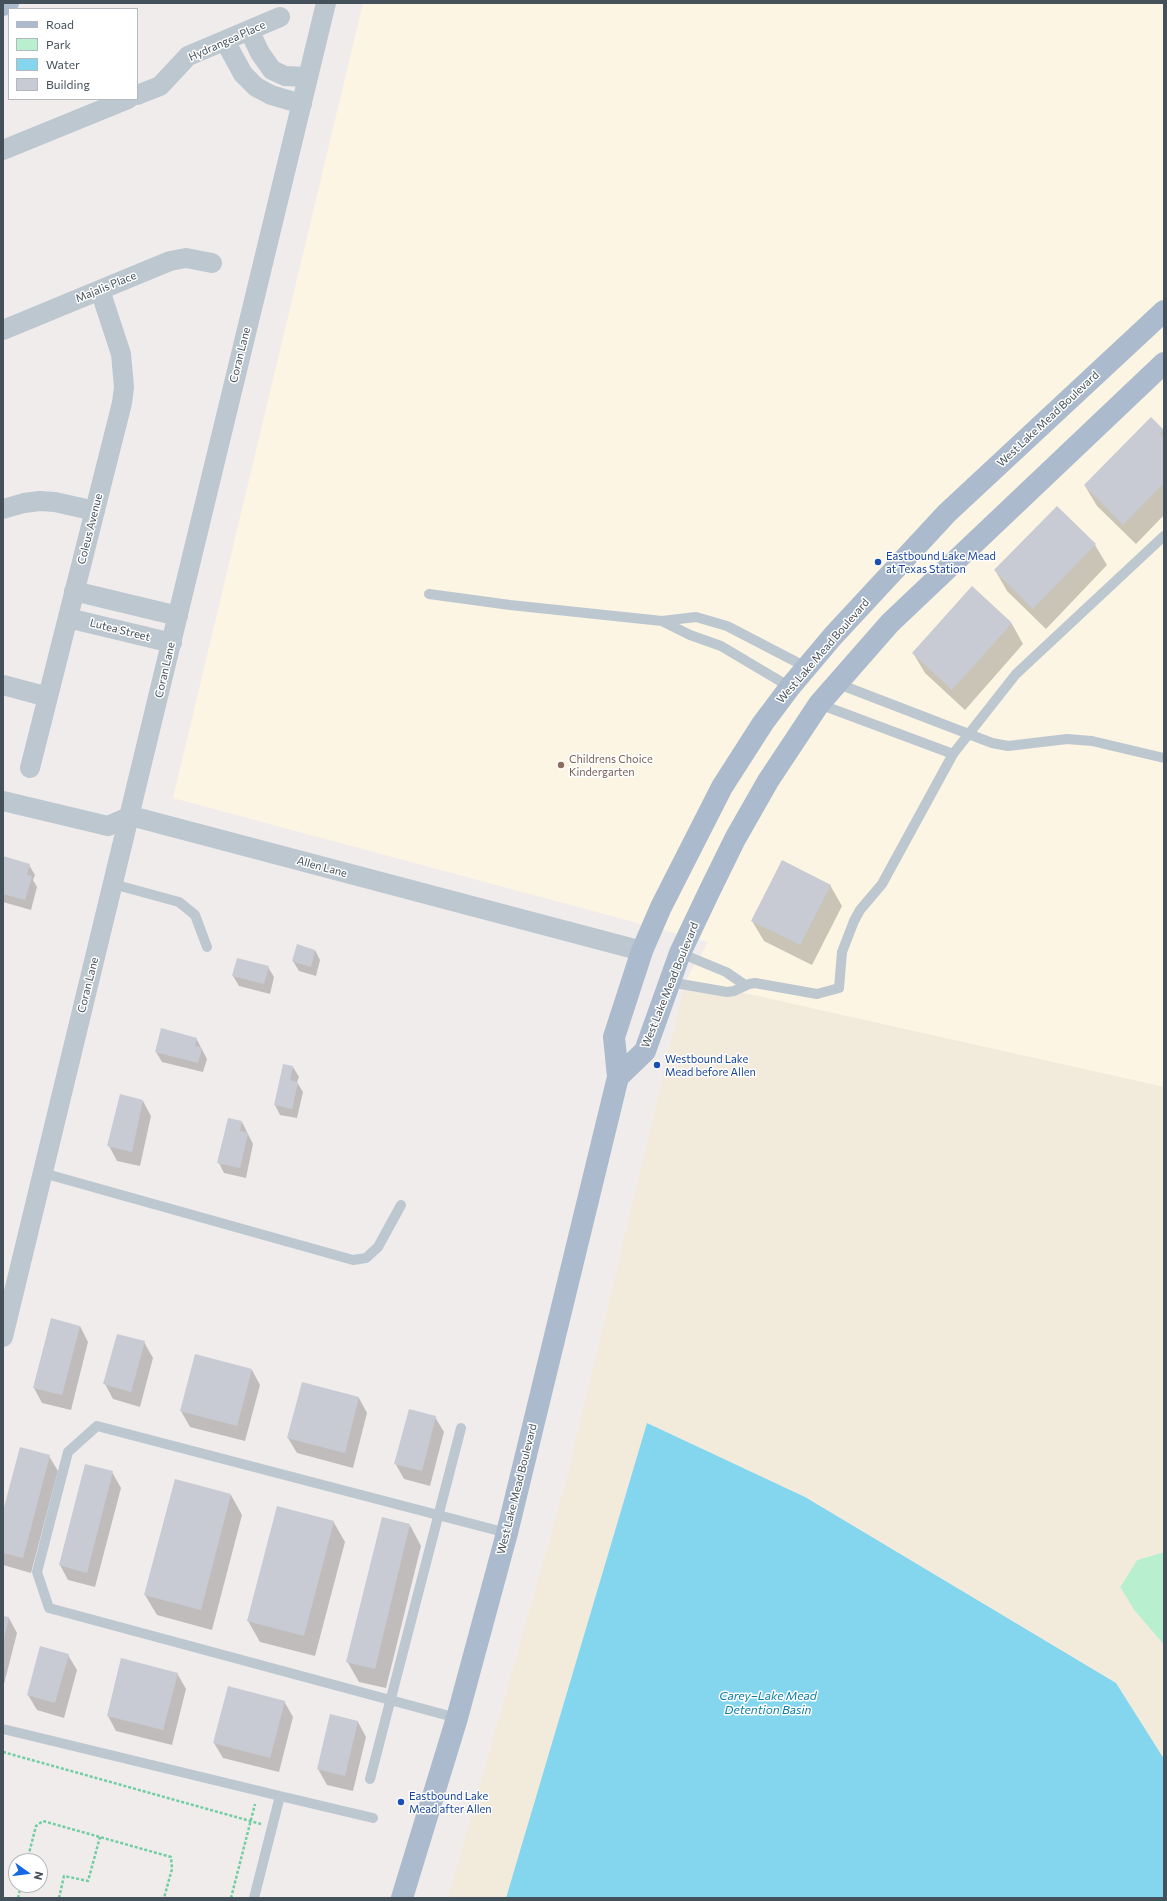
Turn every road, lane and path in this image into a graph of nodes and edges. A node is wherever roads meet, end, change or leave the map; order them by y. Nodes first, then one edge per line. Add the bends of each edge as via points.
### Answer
1 (8, 3) edge
2 (326, 3) edge
3 (3, 5) edge
4 (280, 17) dead end
5 (249, 30) junction
6 (225, 41) junction
7 (308, 77) junction
8 (138, 95) edge
9 (126, 100) edge
10 (302, 104) junction
11 (3, 150) edge
12 (212, 263) dead end
13 (100, 290) junction
14 (1164, 310) edge
15 (3, 330) edge
16 (1164, 363) edge
17 (3, 509) edge
18 (95, 511) junction
19 (1164, 536) edge
20 (74, 591) junction
21 (429, 594) dead end
22 (178, 616) junction
23 (68, 618) junction
24 (662, 621) junction
25 (172, 643) junction
26 (806, 667) junction
27 (836, 683) junction
28 (3, 685) edge
29 (790, 687) junction
30 (48, 697) junction
31 (819, 704) junction
32 (969, 735) junction
33 (953, 754) junction
34 (1164, 758) edge
35 (30, 768) dead end
36 (3, 801) edge
37 (131, 816) junction
38 (113, 884) junction
39 (208, 947) dead end
40 (642, 951) junction
41 (680, 954) junction
42 (669, 982) junction
43 (745, 985) junction
44 (618, 1077) junction
45 (43, 1173) junction
46 (401, 1205) dead end
47 (3, 1337) edge
48 (460, 1428) dead end
49 (437, 1515) junction
50 (507, 1533) junction
51 (390, 1700) junction
52 (457, 1718) junction
53 (3, 1729) edge
54 (3, 1752) edge
55 (370, 1779) dead end
56 (259, 1791) junction
57 (280, 1796) junction
58 (373, 1818) dead end
59 (251, 1822) junction
60 (272, 1826) junction
61 (100, 1837) junction
62 (29, 1853) edge
63 (59, 1898) edge
64 (164, 1898) edge
65 (231, 1898) edge
66 (254, 1898) edge
67 (402, 1898) edge

1 - 3 main road
2 - 7 street, Coran Lane
4 - 5 street, Hydrangea Place
5 - 6 street, Hydrangea Place
5 - 7 street via 272,70 285,76
6 - 8 street, Hydrangea Place via 188,56 160,86
6 - 10 street via 243,74 256,87
7 - 10 street, Coran Lane
9 - 11 street
10 - 22 street, Coran Lane
12 - 13 street, Majalis Place via 186,258 170,261
13 - 15 street, Majalis Place
13 - 18 street, Coleus Avenue via 122,354 124,387
14 - 26 main road, West Lake Mead Boulevard via 947,513
16 - 27 main road, West Lake Mead Boulevard via 940,574 890,623
17 - 18 street via 40,501
18 - 20 street, Coleus Avenue
19 - 32 lane via 1016,674
20 - 22 street
20 - 23 street, Coleus Avenue
21 - 24 lane via 504,605
22 - 25 street, Coran Lane
23 - 25 street, Lutea Street
23 - 30 street, Coleus Avenue
24 - 26 lane via 696,617 727,626
24 - 29 lane via 721,646
25 - 37 street, Coran Lane
26 - 27 main road
26 - 29 main road, West Lake Mead Boulevard
27 - 31 main road, West Lake Mead Boulevard
27 - 32 lane
28 - 30 street
29 - 31 main road
29 - 40 main road, West Lake Mead Boulevard via 763,723 722,787 661,907
30 - 35 street, Coleus Avenue
31 - 33 lane
31 - 41 main road, West Lake Mead Boulevard via 768,781 735,839
32 - 33 lane
32 - 34 lane via 1008,746 1067,739 1092,741
33 - 43 lane via 882,884 854,921 842,952 839,988 817,994 755,983
36 - 37 street via 108,826
37 - 38 street, Coran Lane
37 - 40 street, Allen Lane
38 - 39 lane via 179,902 195,915
38 - 45 street, Coran Lane
40 - 44 main road, West Lake Mead Boulevard via 614,1037
41 - 42 main road, West Lake Mead Boulevard
41 - 43 lane via 726,972
42 - 43 lane via 727,992
42 - 44 main road, West Lake Mead Boulevard via 645,1051
44 - 50 main road, West Lake Mead Boulevard
45 - 46 lane via 353,1260 366,1258 378,1247
45 - 47 street, Coran Lane
48 - 49 lane
49 - 50 lane
49 - 51 lane
49 - 51 lane via 97,1426 68,1452 37,1572 50,1608
50 - 52 main road, West Lake Mead Boulevard
51 - 52 lane
51 - 55 lane
52 - 67 main road, West Lake Mead Boulevard
53 - 56 lane
54 - 59 path
56 - 57 lane
56 - 59 path
57 - 58 lane
57 - 60 lane
59 - 60 path
59 - 65 path
60 - 66 lane
61 - 62 path via 43,1822 36,1826
61 - 63 path via 88,1881 64,1876
61 - 64 path via 170,1857 172,1868

